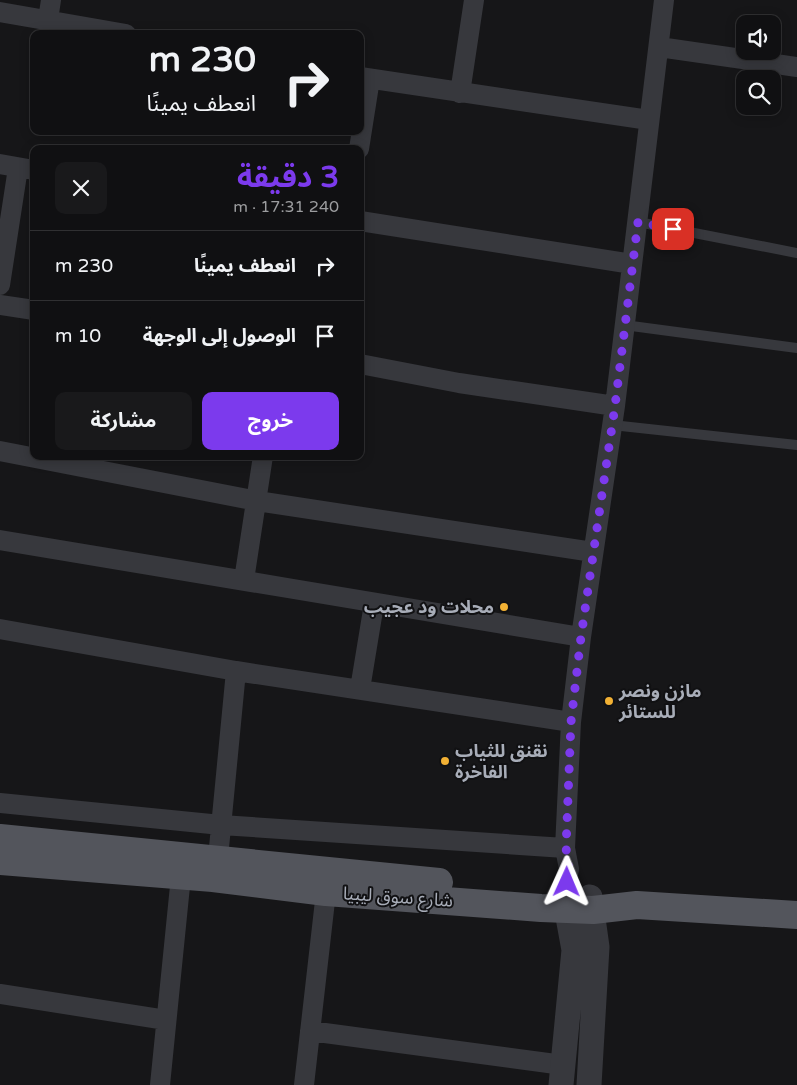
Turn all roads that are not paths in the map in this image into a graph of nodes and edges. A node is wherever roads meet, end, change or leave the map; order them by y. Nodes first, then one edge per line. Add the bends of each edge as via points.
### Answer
1 (51, 0) edge
2 (474, 0) edge
3 (664, 0) edge
4 (0, 12) edge
5 (48, 20) junction
6 (104, 30) edge
7 (659, 47) junction
8 (797, 67) edge
9 (365, 78) edge
10 (460, 93) junction
11 (649, 120) junction
12 (17, 167) edge
13 (364, 221) edge
14 (638, 222) junction
15 (797, 253) edge
16 (632, 264) junction
17 (0, 285) edge
18 (0, 305) edge
19 (30, 309) edge
20 (624, 325) junction
21 (797, 348) edge
22 (364, 365) edge
23 (614, 415) junction
24 (797, 445) edge
25 (0, 451) edge
26 (30, 457) edge
27 (46, 460) edge
28 (262, 460) edge
29 (257, 501) junction
30 (0, 540) edge
31 (593, 552) junction
32 (244, 580) junction
33 (374, 604) junction
34 (0, 629) edge
35 (581, 637) junction
36 (236, 671) junction
37 (360, 689) junction
38 (571, 722) junction
39 (0, 803) edge
40 (221, 825) junction
41 (0, 838) edge
42 (566, 848) junction
43 (218, 858) junction
44 (0, 861) edge
45 (181, 876) junction
46 (326, 892) junction
47 (577, 896) junction
48 (797, 915) edge
49 (0, 994) edge
50 (166, 1020) junction
51 (310, 1031) junction
52 (562, 1075) edge
53 (160, 1085) edge
54 (304, 1085) edge
55 (589, 1085) edge

1 - 5 street
2 - 10 street
3 - 7 street
4 - 5 street
5 - 6 street
7 - 8 street
7 - 11 street
9 - 10 street
10 - 11 street
11 - 14 street
12 - 17 street
13 - 16 street
14 - 15 lane
14 - 16 street
16 - 20 street
18 - 19 street
20 - 21 lane
20 - 23 street
22 - 23 street
23 - 24 lane
23 - 31 street
25 - 26 street
27 - 29 street
28 - 29 street
29 - 31 street
29 - 32 street
30 - 32 street
31 - 35 street
32 - 33 street
33 - 35 street
33 - 37 street
34 - 36 street
35 - 38 street
36 - 37 street
36 - 40 street
37 - 38 street
38 - 42 street
39 - 40 street
40 - 42 street
40 - 43 street
41 - 43 main road, شارع سوق ليبيا
42 - 47 street
43 - 47 main road, شارع سوق ليبيا
44 - 45 main road, شارع سوق ليبيا
45 - 46 main road, شارع سوق ليبيا
45 - 50 street
46 - 47 main road, شارع سوق ليبيا
46 - 51 street
47 - 48 main road, شارع سوق ليبيا via 637,905
47 - 52 street
47 - 55 street via 597,964
49 - 50 street
50 - 53 street
51 - 52 street
51 - 54 street

